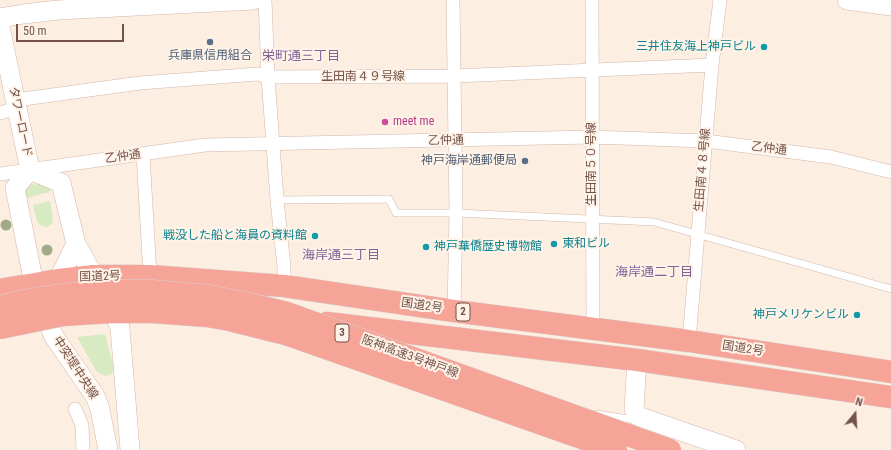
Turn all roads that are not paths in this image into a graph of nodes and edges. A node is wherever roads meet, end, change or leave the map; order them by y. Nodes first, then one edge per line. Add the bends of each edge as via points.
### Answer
1 (254, 0) edge
2 (265, 0) edge
3 (453, 0) edge
4 (592, 0) edge
5 (720, 0) edge
6 (847, 0) edge
7 (180, 2) edge
8 (57, 5) edge
9 (891, 6) edge
10 (0, 18) edge
11 (0, 27) edge
12 (712, 65) junction
13 (592, 70) junction
14 (454, 76) junction
15 (268, 77) junction
16 (11, 107) edge
17 (592, 137) junction
18 (455, 141) junction
19 (706, 141) junction
20 (274, 143) junction
21 (143, 154) junction
22 (78, 164) junction
23 (30, 170) junction
24 (891, 172) edge
25 (0, 174) edge
26 (61, 183) junction
27 (277, 200) junction
28 (456, 214) junction
29 (592, 219) junction
30 (697, 235) junction
31 (76, 244) junction
32 (93, 276) junction
33 (150, 276) junction
34 (58, 280) junction
35 (34, 284) junction
36 (284, 286) junction
37 (891, 289) edge
38 (0, 290) edge
39 (110, 305) junction
40 (0, 307) edge
41 (43, 310) junction
42 (454, 311) junction
43 (0, 318) edge
44 (0, 328) edge
45 (593, 329) junction
46 (689, 341) junction
47 (637, 360) junction
48 (891, 372) edge
49 (891, 397) edge
50 (74, 409) dead end
51 (570, 409) dead end
52 (636, 415) junction
53 (83, 450) edge
54 (108, 450) edge
55 (130, 450) edge
56 (616, 450) edge
57 (670, 450) edge
58 (736, 450) edge

1 - 7 street
2 - 15 street
3 - 14 street
4 - 13 street, 生田南５０号線
5 - 12 street, 生田南４８号線
6 - 9 street
7 - 8 street
8 - 10 street
11 - 16 street, タワーロード
12 - 13 street, 生田南４９号線
12 - 19 street, 生田南４８号線
13 - 14 street, 生田南４９号線
13 - 17 street, 生田南５０号線
14 - 15 street, 生田南４９号線
14 - 18 street
15 - 16 street, 生田南４９号線 via 258,74 140,83
15 - 20 street
16 - 23 street, タワーロード
17 - 18 street, 乙仲通
17 - 19 street, 乙仲通
17 - 29 street, 生田南５０号線
18 - 20 street, 乙仲通
18 - 28 street
19 - 24 street, 乙仲通 via 832,157
19 - 30 street, 生田南４８号線
20 - 21 street, 乙仲通 via 205,145
20 - 27 street
21 - 22 street, 乙仲通
21 - 33 street
22 - 23 street, 乙仲通
22 - 26 street
23 - 25 street, 乙仲通
23 - 26 street, タワーロード
23 - 35 street, タワーロード via 15,188
26 - 31 street
27 - 28 lane via 389,199 396,213
27 - 36 street
28 - 29 lane
28 - 42 street
29 - 30 lane via 654,222
29 - 45 street, 生田南５０号線
30 - 37 lane
30 - 46 street, 生田南４８号線
31 - 32 street
31 - 34 street
32 - 33 highway, 国道2号 / 2
32 - 34 highway, 国道2号 / 2
32 - 39 street
33 - 36 highway, 国道2号 / 2
34 - 35 highway, 国道2号 / 2
34 - 41 street
35 - 38 highway, 国道2号 / 2
35 - 41 street, 中突堤中央線
36 - 42 highway, 国道2号 / 2
39 - 41 highway, 2
39 - 47 highway, 2 via 152,304 208,308
39 - 55 street via 120,328
40 - 57 highway, 阪神高速3号神戸線 / 3, bridge via 60,295 109,291 152,291 210,296 249,304 287,313
41 - 43 highway, 2
41 - 54 street, 中突堤中央線 via 53,335 98,402
42 - 45 highway, 国道2号 / 2
44 - 56 highway, 阪神高速3号神戸線 / 3, bridge via 63,315 110,312 153,312 230,320 286,334
45 - 46 highway, 国道2号 / 2
46 - 48 highway, 国道2号 / 2
47 - 49 highway, 2
47 - 52 street via 634,409
50 - 53 street via 82,425
51 - 52 lane via 628,419
52 - 58 street

